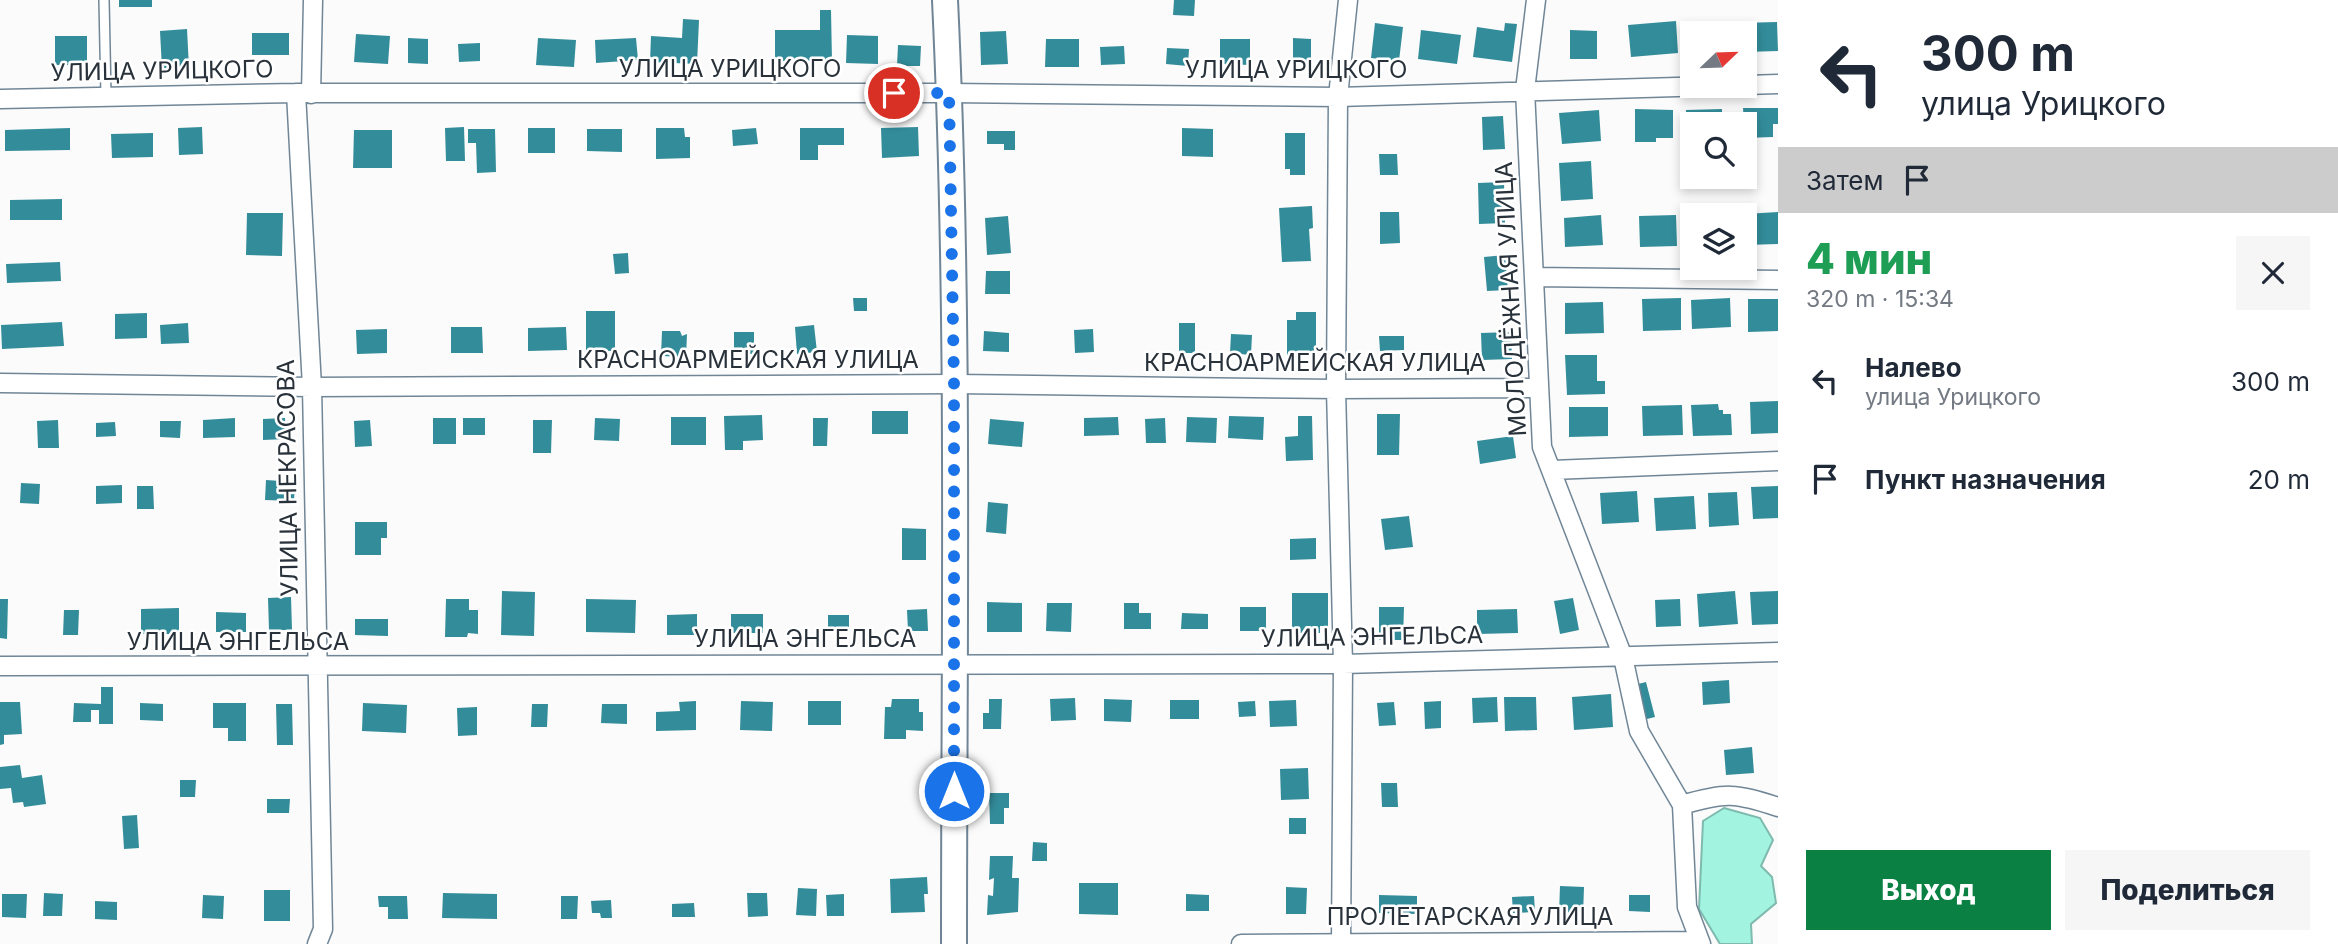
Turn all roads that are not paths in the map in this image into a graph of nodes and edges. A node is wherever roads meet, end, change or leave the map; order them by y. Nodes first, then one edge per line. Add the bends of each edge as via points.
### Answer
1 (104, 0) edge
2 (313, 0) edge
3 (945, 0) edge
4 (1348, 0) edge
5 (1536, 0) edge
6 (1778, 84) edge
7 (1757, 85) edge
8 (1680, 87) edge
9 (1525, 90) junction
10 (949, 93) junction
11 (304, 94) junction
12 (106, 96) junction
13 (1338, 97) junction
14 (0, 99) edge
15 (1535, 277) junction
16 (1778, 280) edge
17 (0, 383) edge
18 (954, 384) junction
19 (312, 387) junction
20 (1538, 388) junction
21 (1336, 390) junction
22 (1778, 461) edge
23 (1552, 470) junction
24 (1778, 652) edge
25 (1623, 657) junction
26 (954, 663) junction
27 (1343, 664) junction
28 (0, 666) edge
29 (316, 666) junction
30 (1682, 805) junction
31 (1778, 807) edge
32 (1699, 942) edge
33 (1341, 943) edge
34 (317, 944) edge
35 (954, 944) edge
36 (1241, 944) edge

1 - 12 lane
2 - 11 street, УЛИЦА НЕКРАСОВА
3 - 10 street
4 - 13 street
5 - 9 street, МОЛОДЁЖНАЯ УЛИЦА
6 - 7 street
8 - 9 street, УЛИЦА УРИЦКОГО
9 - 13 street, УЛИЦА УРИЦКОГО
9 - 15 street, МОЛОДЁЖНАЯ УЛИЦА
10 - 11 street, УЛИЦА УРИЦКОГО
10 - 13 street, УЛИЦА УРИЦКОГО
10 - 18 street
11 - 12 street, УЛИЦА УРИЦКОГО
11 - 19 street, УЛИЦА НЕКРАСОВА
12 - 14 street, УЛИЦА УРИЦКОГО
13 - 21 street
15 - 16 street
15 - 20 street, МОЛОДЁЖНАЯ УЛИЦА
17 - 19 street, КРАСНОАРМЕЙСКАЯ УЛИЦА
18 - 19 street, КРАСНОАРМЕЙСКАЯ УЛИЦА
18 - 21 street, КРАСНОАРМЕЙСКАЯ УЛИЦА
18 - 26 street
19 - 29 street, УЛИЦА НЕКРАСОВА
20 - 21 street, КРАСНОАРМЕЙСКАЯ УЛИЦА
20 - 23 street, МОЛОДЁЖНАЯ УЛИЦА via 1542,447
21 - 27 street
22 - 23 street
23 - 25 street, МОЛОДЁЖНАЯ УЛИЦА
24 - 25 street, УЛИЦА ЭНГЕЛЬСА
25 - 27 street, УЛИЦА ЭНГЕЛЬСА
25 - 30 street, МОЛОДЁЖНАЯ УЛИЦА via 1639,731
26 - 27 street, УЛИЦА ЭНГЕЛЬСА
26 - 29 street, УЛИЦА ЭНГЕЛЬСА
26 - 35 street
27 - 33 street
28 - 29 street, УЛИЦА ЭНГЕЛЬСА
29 - 34 street, УЛИЦА НЕКРАСОВА via 323,929
30 - 31 street via 1719,794
30 - 32 street, МОЛОДЁЖНАЯ УЛИЦА via 1687,907
32 - 33 street, ПРОЛЕТАРСКАЯ УЛИЦА
33 - 36 street, ПРОЛЕТАРСКАЯ УЛИЦА

